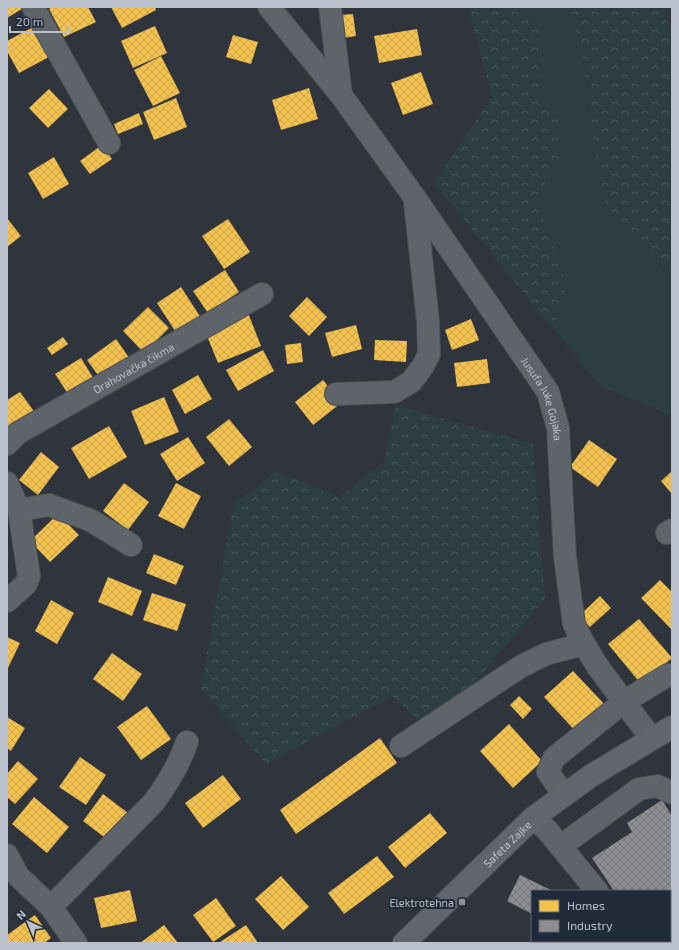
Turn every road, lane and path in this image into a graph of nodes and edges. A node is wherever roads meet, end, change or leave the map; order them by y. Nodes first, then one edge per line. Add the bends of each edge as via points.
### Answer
1 (33, 7) edge
2 (269, 7) edge
3 (330, 7) edge
4 (340, 95) junction
5 (109, 143) dead end
6 (415, 198) junction
7 (262, 294) dead end
8 (336, 394) dead end
9 (7, 444) edge
10 (7, 483) edge
11 (19, 510) junction
12 (131, 545) dead end
13 (7, 601) edge
14 (584, 644) junction
15 (672, 675) edge
16 (625, 701) junction
17 (672, 727) edge
18 (651, 738) junction
19 (187, 742) dead end
20 (672, 744) edge
21 (401, 746) dead end
22 (622, 758) junction
23 (672, 793) edge
24 (564, 795) junction
25 (533, 818) junction
26 (561, 846) junction
27 (7, 855) edge
28 (12, 879) edge
29 (596, 890) edge
30 (50, 908) junction
31 (76, 943) edge
32 (404, 943) edge

1 - 5 street
2 - 4 street, Jusufa Juke Gojaka
3 - 4 street, Jusufa Juke Gojaka
4 - 6 street, Jusufa Juke Gojaka
6 - 8 street via 429,354 411,382 394,392
6 - 14 street, Jusufa Juke Gojaka via 548,392 558,428 565,557 574,624
7 - 9 street, Orahovačka čikma via 18,433
10 - 11 street
11 - 12 street via 49,505 90,520
11 - 13 street via 29,576 26,584
14 - 16 street, Jusufa Juke Gojaka via 598,667
14 - 21 street via 546,654 520,667
15 - 16 street
16 - 18 street, Jusufa Juke Gojaka
16 - 24 street via 554,758 548,772
17 - 18 main road, Safeta Zajke
18 - 22 main road, Safeta Zajke
19 - 30 street via 178,766 154,802
20 - 22 main road, Safeta Zajke
22 - 24 main road, Safeta Zajke
23 - 26 street via 657,786 638,789
24 - 25 main road, Safeta Zajke
25 - 26 street
25 - 32 main road, Safeta Zajke
26 - 29 street
27 - 28 street
28 - 30 street
30 - 31 street

